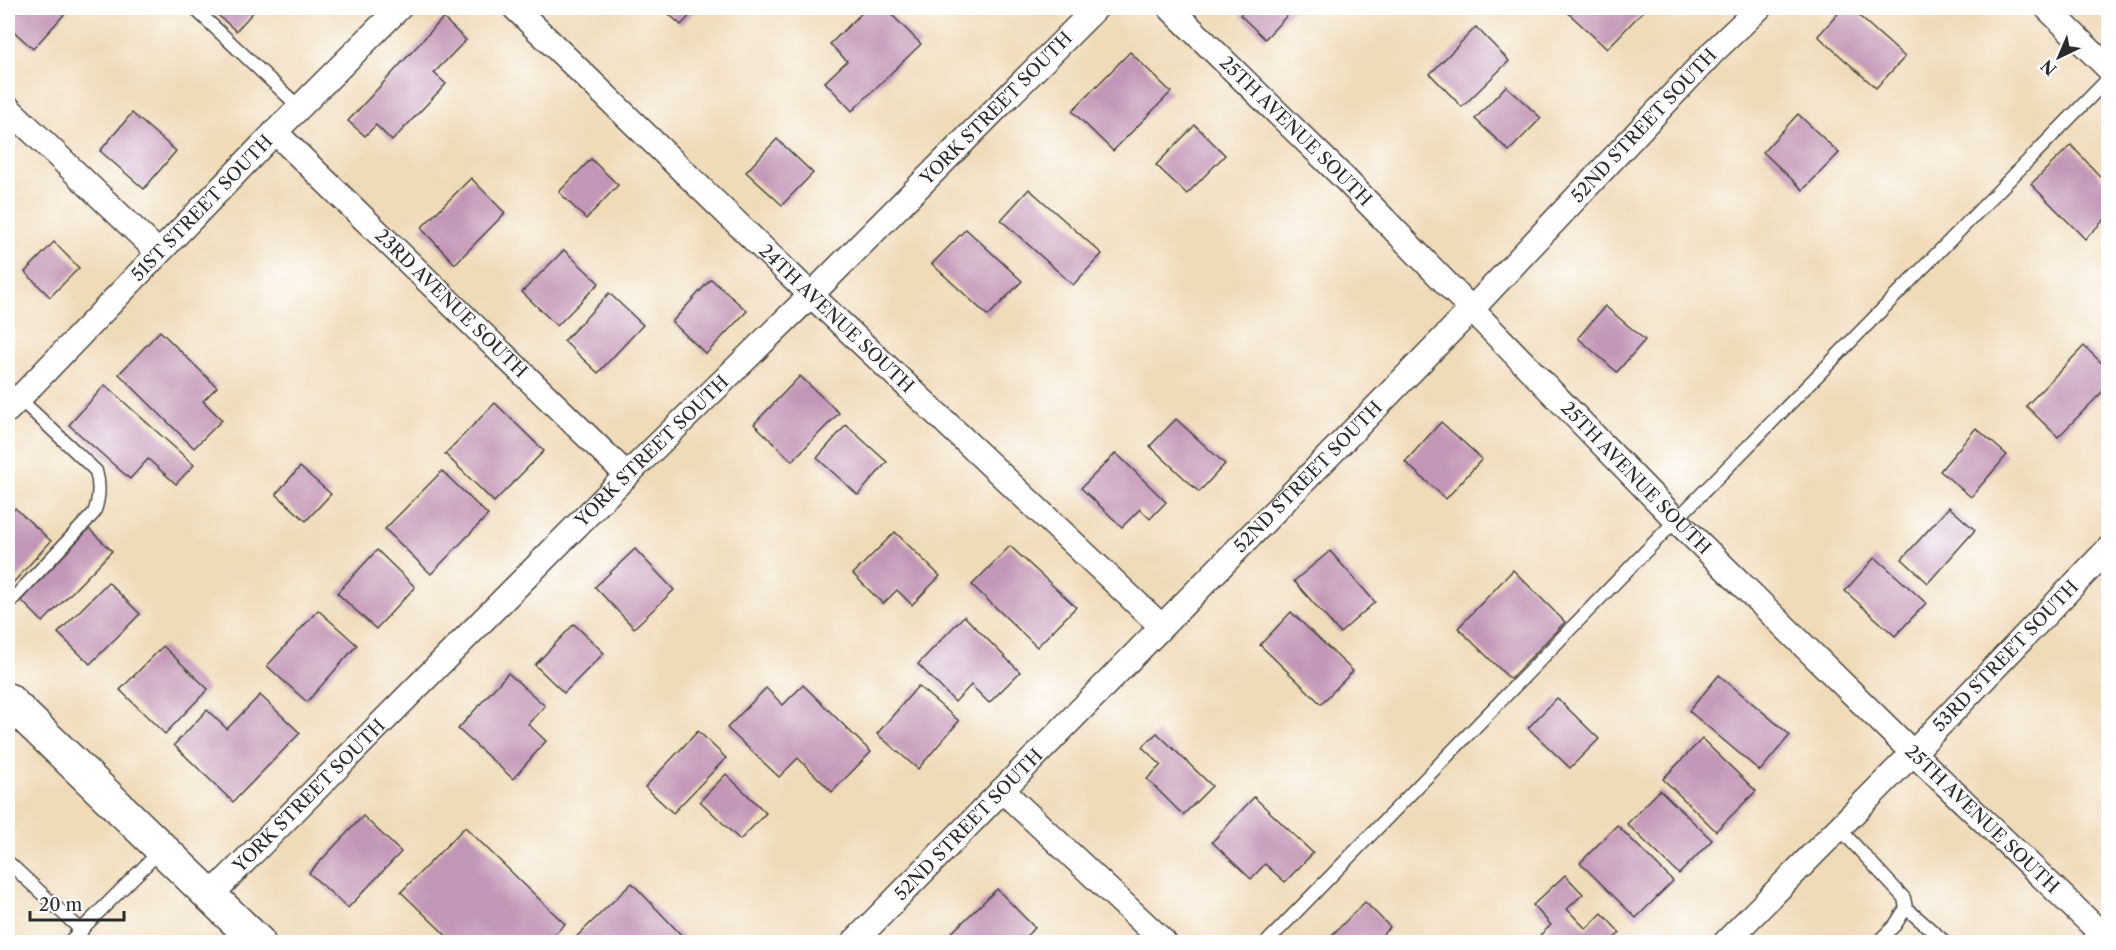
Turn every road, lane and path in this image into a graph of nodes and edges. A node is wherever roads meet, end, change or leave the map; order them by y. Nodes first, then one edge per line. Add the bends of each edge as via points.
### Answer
1 (194, 8) edge
2 (399, 8) edge
3 (515, 8) edge
4 (1096, 8) edge
5 (1170, 8) edge
6 (1759, 8) edge
7 (2047, 8) edge
8 (2109, 68) edge
9 (2109, 79) edge
10 (299, 107) junction
11 (8, 108) edge
12 (275, 132) junction
13 (158, 252) junction
14 (811, 296) junction
15 (1472, 309) junction
16 (11, 399) edge
17 (627, 475) junction
18 (1676, 520) junction
19 (2109, 549) edge
20 (8, 604) edge
21 (1161, 626) junction
22 (8, 700) edge
23 (1913, 753) junction
24 (1002, 790) junction
25 (1839, 828) junction
26 (162, 849) junction
27 (8, 862) edge
28 (210, 896) junction
29 (1906, 908) junction
30 (82, 931) junction
31 (2109, 940) edge
32 (69, 942) edge
33 (258, 942) edge
34 (854, 942) edge
35 (1164, 942) edge
36 (1267, 942) edge
37 (1726, 942) edge
38 (1878, 942) edge
39 (1945, 942) edge

1 - 10 lane
2 - 10 street, 51ST STREET SOUTH
3 - 14 street, 24TH AVENUE SOUTH
4 - 14 street, YORK STREET SOUTH
5 - 15 street, 25TH AVENUE SOUTH
6 - 15 street, 52ND STREET SOUTH
7 - 8 street
9 - 18 lane
10 - 12 street, 51ST STREET SOUTH
11 - 13 street
12 - 13 street, 51ST STREET SOUTH
12 - 17 street, 23RD AVENUE SOUTH
13 - 16 street, 51ST STREET SOUTH
14 - 17 street, YORK STREET SOUTH
14 - 21 street, 24TH AVENUE SOUTH
15 - 18 street, 25TH AVENUE SOUTH
15 - 21 street, 52ND STREET SOUTH
16 - 20 lane via 96,471 99,485 94,513
17 - 28 street, YORK STREET SOUTH
18 - 23 street, 25TH AVENUE SOUTH
18 - 36 lane
19 - 23 street, 53RD STREET SOUTH
21 - 24 street, 52ND STREET SOUTH
22 - 26 main road
23 - 25 street, 53RD STREET SOUTH
23 - 31 street, 25TH AVENUE SOUTH
24 - 34 street, 52ND STREET SOUTH
24 - 35 street
25 - 29 lane via 1904,898
25 - 37 street, 53RD STREET SOUTH
26 - 28 main road
26 - 30 lane
27 - 30 lane
28 - 33 main road
29 - 38 lane
29 - 39 lane
30 - 32 lane

